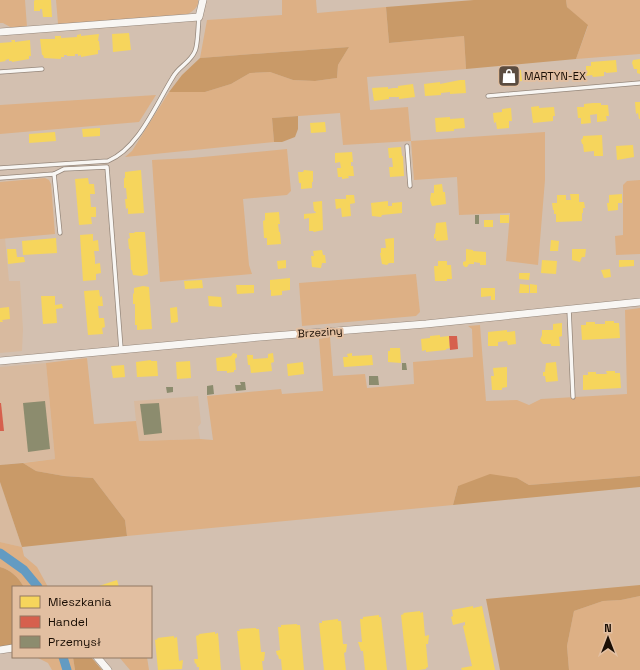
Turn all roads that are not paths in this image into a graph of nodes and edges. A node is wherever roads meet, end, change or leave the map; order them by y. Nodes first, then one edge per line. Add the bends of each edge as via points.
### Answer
1 (204, 0) edge
2 (199, 17) junction
3 (0, 32) edge
4 (42, 69) dead end
5 (0, 72) edge
6 (640, 83) edge
7 (488, 96) dead end
8 (407, 146) dead end
9 (0, 168) edge
10 (54, 174) junction
11 (0, 178) edge
12 (410, 186) dead end
13 (60, 233) dead end
14 (640, 302) edge
15 (569, 309) junction
16 (121, 349) junction
17 (0, 361) edge
18 (573, 397) dead end
19 (12, 648) edge
20 (0, 650) edge
21 (98, 658) edge
22 (108, 670) edge

1 - 2 street
2 - 3 street
2 - 9 lane via 195,51 174,75 154,112 128,149 117,158 108,162
4 - 5 lane
6 - 7 lane
8 - 12 lane
10 - 11 lane
10 - 13 lane
10 - 16 lane via 64,169 107,167
14 - 15 street, Brzeziny
15 - 16 street, Brzeziny via 426,324
15 - 18 lane
16 - 17 street, Brzeziny
19 - 20 street
21 - 22 street

